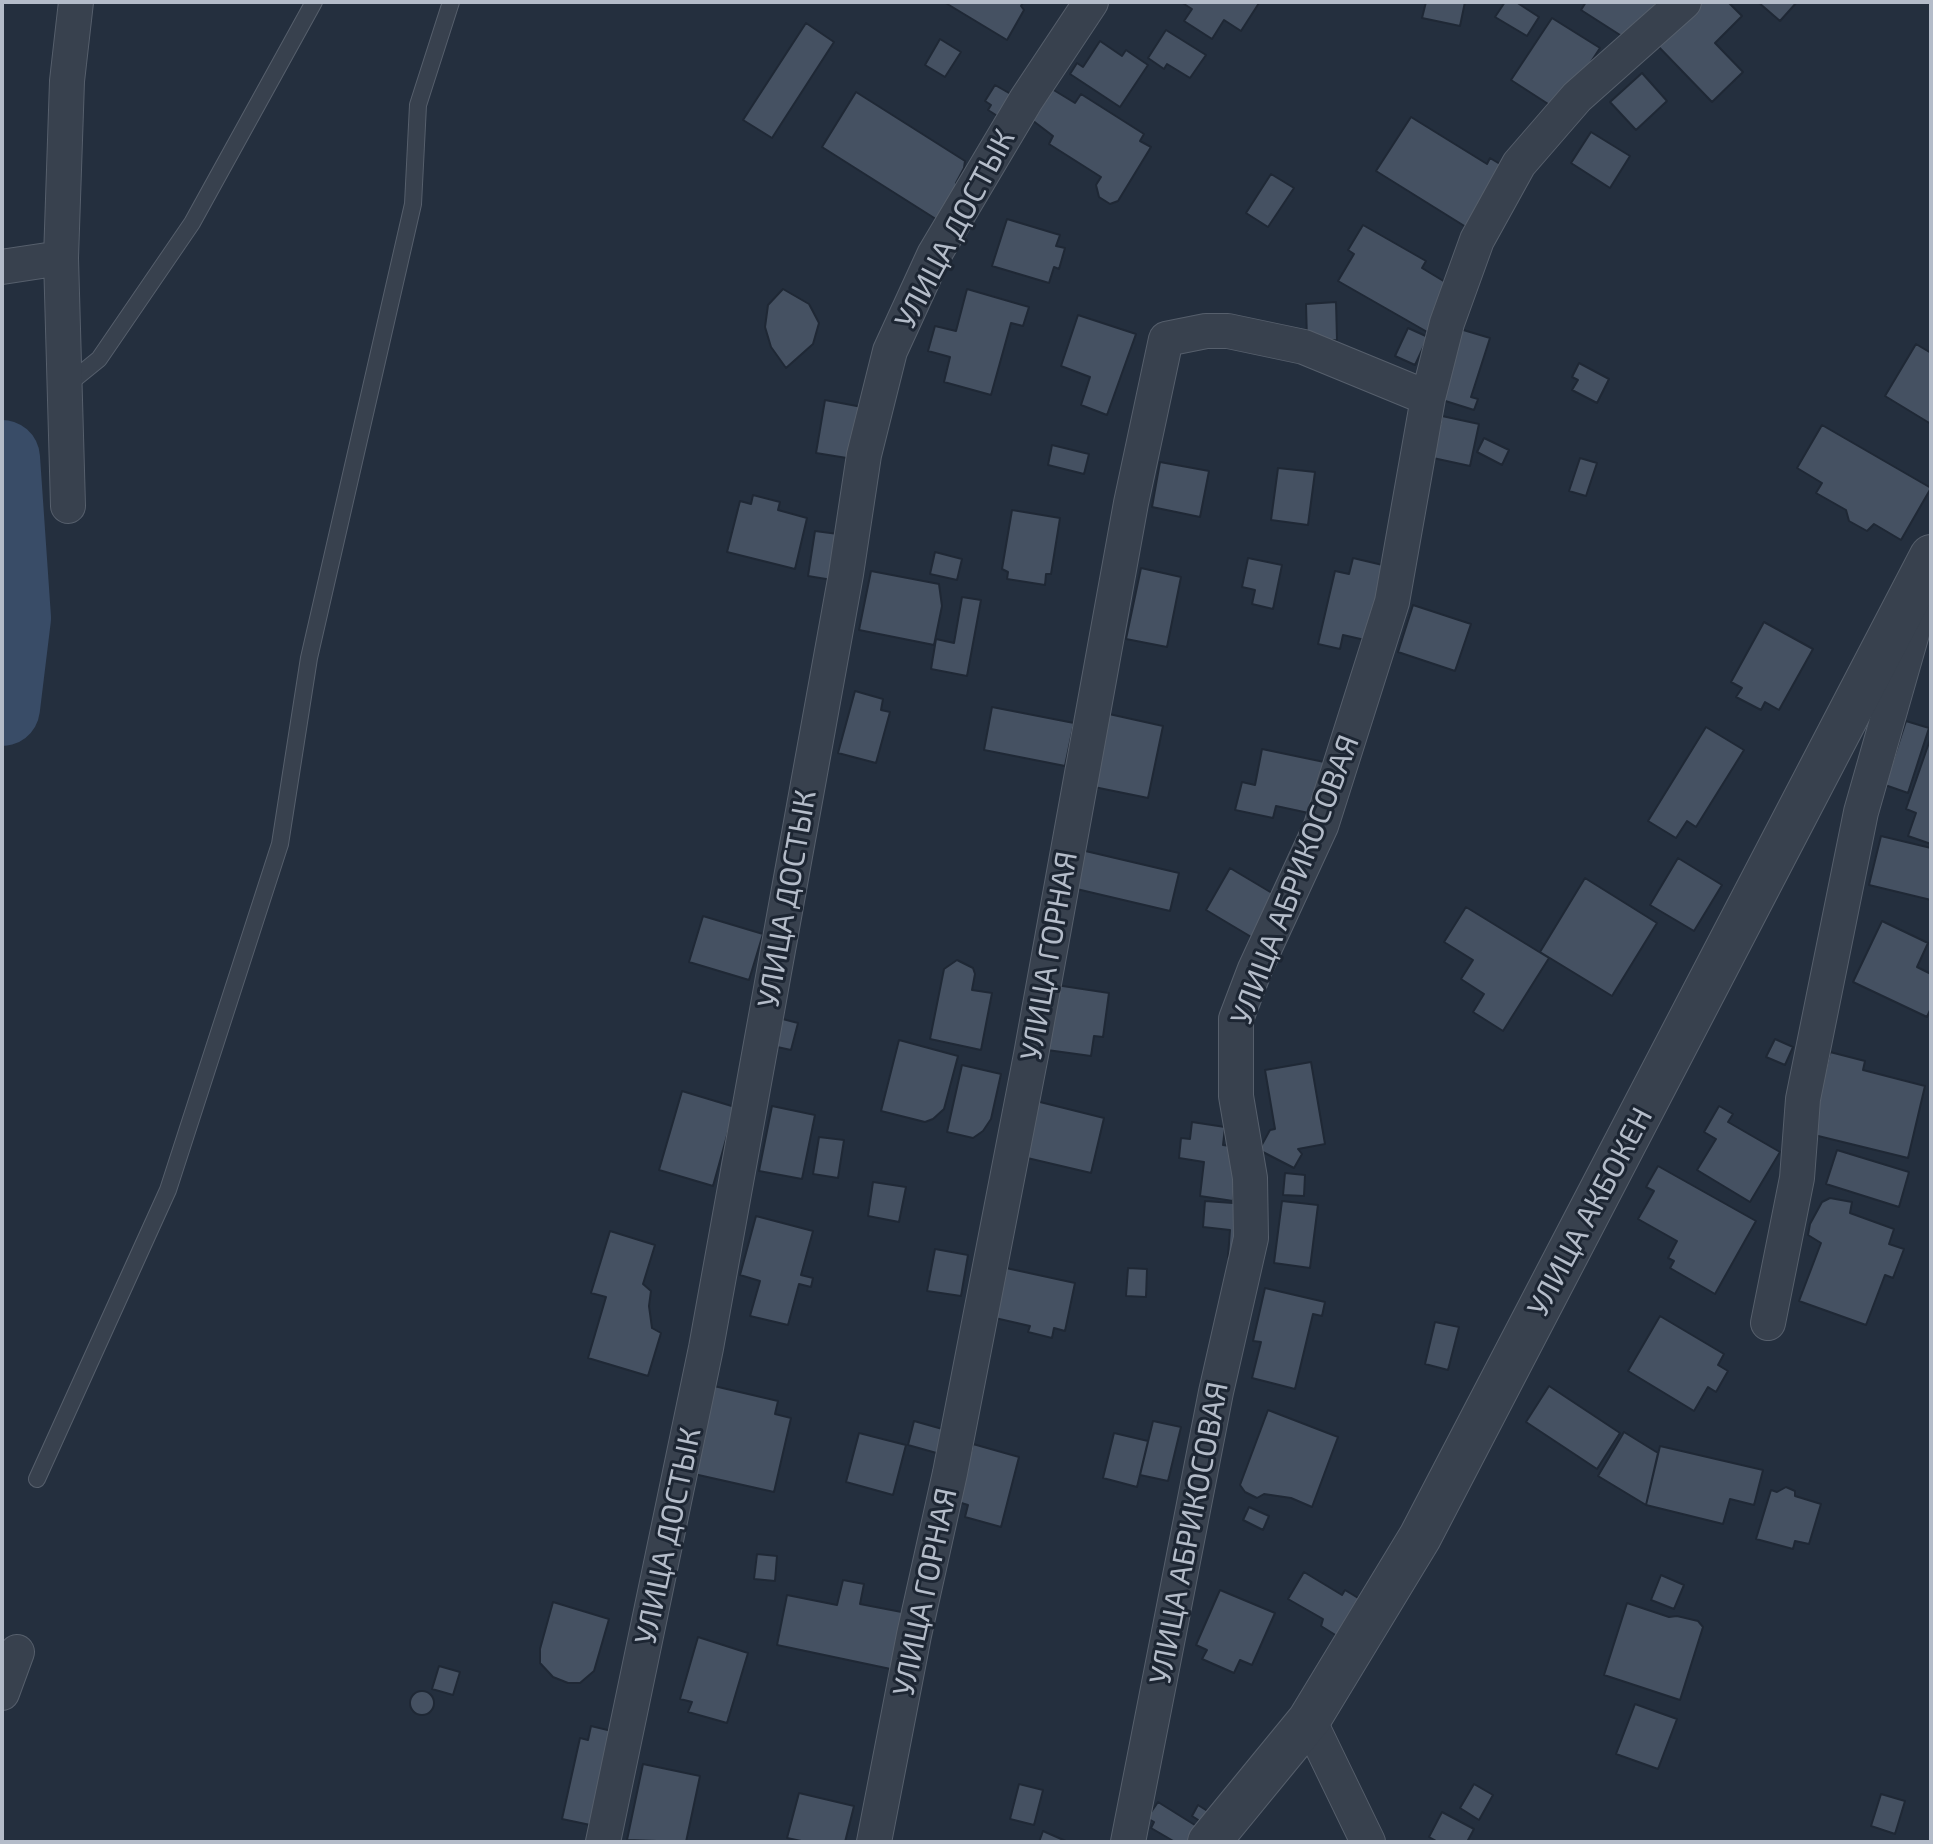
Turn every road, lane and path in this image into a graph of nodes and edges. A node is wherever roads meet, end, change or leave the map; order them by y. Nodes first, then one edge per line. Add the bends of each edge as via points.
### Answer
1 (76, 2) edge
2 (314, 2) edge
3 (451, 2) edge
4 (1091, 2) edge
5 (1684, 2) edge
6 (61, 258) junction
7 (10, 266) edge
8 (65, 387) junction
9 (1428, 398) junction
10 (68, 506) dead end
11 (1931, 556) edge
12 (1931, 564) edge
13 (1768, 1323) dead end
14 (37, 1479) dead end
15 (17, 1652) dead end
16 (2, 1693) edge
17 (1309, 1720) junction
18 (603, 1842) edge
19 (874, 1842) edge
20 (1128, 1842) edge
21 (1209, 1842) edge
22 (1368, 1842) edge

1 - 6 street via 67,81
2 - 8 lane via 192,223 99,359
3 - 14 lane via 418,105 413,204 309,658 280,844 168,1190
4 - 18 street, УЛИЦА ДОСТЫК via 934,255 890,351 864,455 706,1348
5 - 9 street, УЛИЦА АБРИКОСОВАЯ via 1577,97 1519,164 1477,240 1447,323
6 - 7 street
6 - 8 street
8 - 10 street
9 - 19 street, УЛИЦА ГОРНАЯ via 1304,347 1228,331 1166,339 962,1414
9 - 20 street, УЛИЦА АБРИКОСОВАЯ via 1392,602 1321,826 1236,1019 1236,1096 1250,1178 1251,1238
11 - 17 street, УЛИЦА АКБОКЕН via 1420,1537
12 - 13 street via 1861,812 1803,1099 1797,1178
15 - 16 street
17 - 21 street, УЛИЦА АКБОКЕН
17 - 22 street

